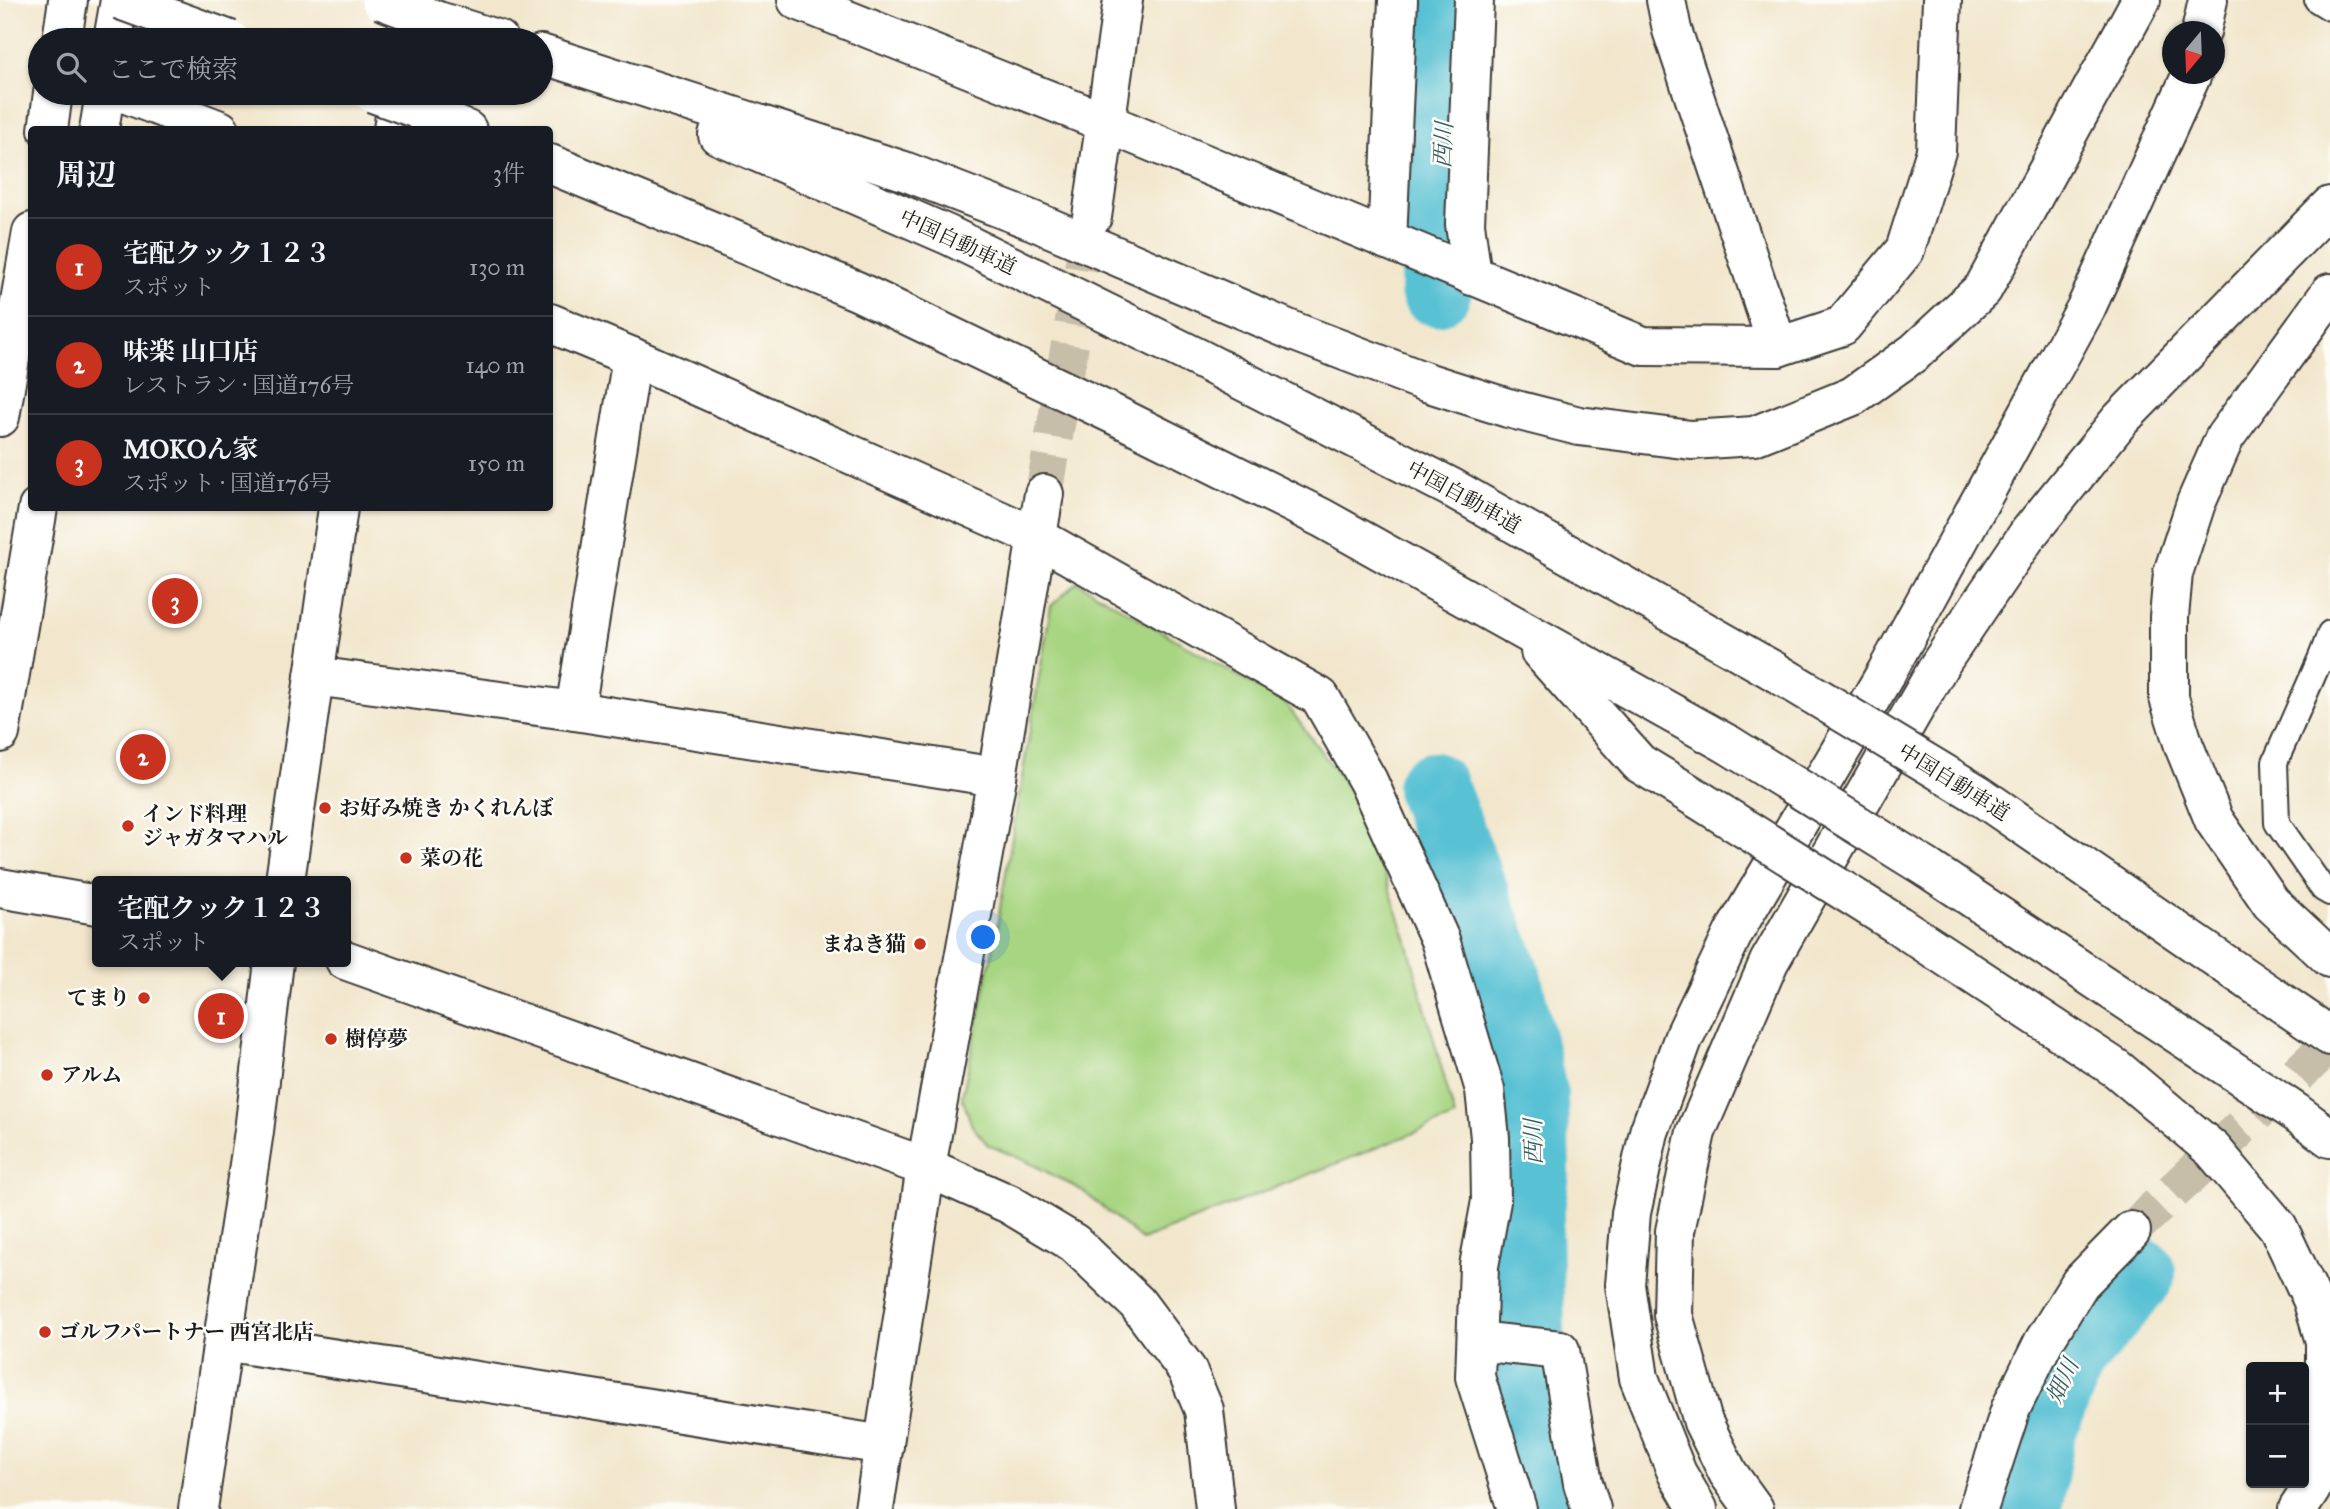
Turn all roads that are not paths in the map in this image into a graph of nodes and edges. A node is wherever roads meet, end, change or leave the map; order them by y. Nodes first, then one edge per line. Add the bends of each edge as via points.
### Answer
1 (68, 0) edge
2 (120, 0) edge
3 (381, 0) edge
4 (797, 0) edge
5 (1123, 0) edge
6 (1398, 0) edge
7 (1474, 0) edge
8 (1666, 0) edge
9 (1942, 0) edge
10 (2141, 0) edge
11 (2208, 0) edge
12 (2317, 0) edge
13 (2330, 8) edge
14 (425, 10) edge
15 (2203, 21) edge
16 (64, 28) edge
17 (115, 28) edge
18 (197, 28) edge
19 (414, 28) edge
20 (462, 28) edge
21 (469, 28) edge
22 (553, 58) edge
23 (553, 68) edge
24 (2187, 84) edge
25 (51, 105) edge
26 (103, 105) edge
27 (155, 105) edge
28 (403, 110) edge
29 (1104, 122) junction
30 (49, 126) edge
31 (100, 126) edge
32 (210, 126) edge
33 (454, 126) edge
34 (553, 165) edge
35 (2330, 206) edge
36 (1092, 217) tunnel mouth
37 (1398, 244) junction
38 (28, 255) edge
39 (1466, 273) junction
40 (2330, 293) edge
41 (553, 324) edge
42 (1778, 347) junction
43 (632, 357) junction
44 (0, 417) edge
45 (1044, 494) tunnel mouth
46 (37, 511) edge
47 (338, 511) edge
48 (1037, 537) junction
49 (1519, 628) junction
50 (2327, 649) edge
51 (314, 676) junction
52 (575, 711) junction
53 (0, 733) edge
54 (997, 777) junction
55 (286, 876) edge
56 (0, 888) edge
57 (2330, 893) edge
58 (92, 904) edge
59 (2330, 958) edge
60 (351, 962) edge
61 (273, 967) edge
62 (2330, 1036) edge
63 (2330, 1138) edge
64 (926, 1167) junction
65 (2131, 1231) tunnel mouth
66 (223, 1341) junction
67 (1485, 1342) junction
68 (884, 1445) junction
69 (198, 1509) edge
70 (874, 1509) edge
71 (1215, 1509) edge
72 (1517, 1509) edge
73 (1591, 1509) edge
74 (1698, 1509) edge
75 (1754, 1509) edge
76 (1978, 1509) edge
77 (2298, 1509) edge

1 - 16 main road
2 - 17 main road
2 - 18 main road, bridge
3 - 14 main road, bridge
4 - 29 main road
5 - 29 main road
6 - 37 main road
7 - 39 main road
8 - 42 main road via 1672,30
9 - 42 main road via 1936,151 1905,250 1842,326
10 - 22 main road via 1983,289 1915,352 1853,396 1754,436 1691,440 1579,426 1426,382 904,171
11 - 15 main road
12 - 13 lane
14 - 19 main road
14 - 20 main road
14 - 21 main road
23 - 62 main road, 中国自動車道, bridge via 948,235 1452,488 1774,671 1976,793
24 - 74 main road via 2086,308 1886,673 1734,932 1683,1039 1649,1132 1631,1213 1625,1285 1639,1378 1677,1472
25 - 30 main road
26 - 31 main road
27 - 32 main road
28 - 33 main road
29 - 36 main road
29 - 37 main road
34 - 49 main road via 857,291 1322,518
35 - 75 main road via 2120,420 2028,534 1940,664 1769,962 1696,1132 1675,1231 1673,1315 1703,1422 1728,1473
37 - 39 main road
38 - 44 main road
39 - 42 main road via 1643,346
40 - 59 main road via 2225,437 2196,503 2173,573 2169,617 2169,698 2214,820 2271,904
41 - 43 main road
43 - 48 main road
43 - 52 main road
45 - 48 main road
46 - 53 main road
47 - 51 main road
48 - 54 main road
48 - 67 main road via 1320,697 1368,781 1440,940 1485,1090 1491,1201 1479,1266
49 - 63 main road, bridge via 1729,745 1927,868
49 - 77 main road, bridge via 1639,763 2117,1069 2213,1150 2278,1227 2312,1299 2325,1341 2325,1417 2311,1489
50 - 57 lane via 2275,762 2277,823
51 - 52 main road
51 - 55 main road
52 - 54 main road
54 - 64 main road
56 - 58 main road
60 - 64 main road
61 - 66 main road
64 - 68 main road
64 - 71 main road via 1009,1204 1074,1243 1137,1303 1187,1370 1204,1410
65 - 76 main road via 2080,1283 2044,1341 2011,1408
66 - 68 main road
66 - 69 main road
67 - 72 main road via 1475,1377
67 - 73 main road via 1560,1350
68 - 70 main road

